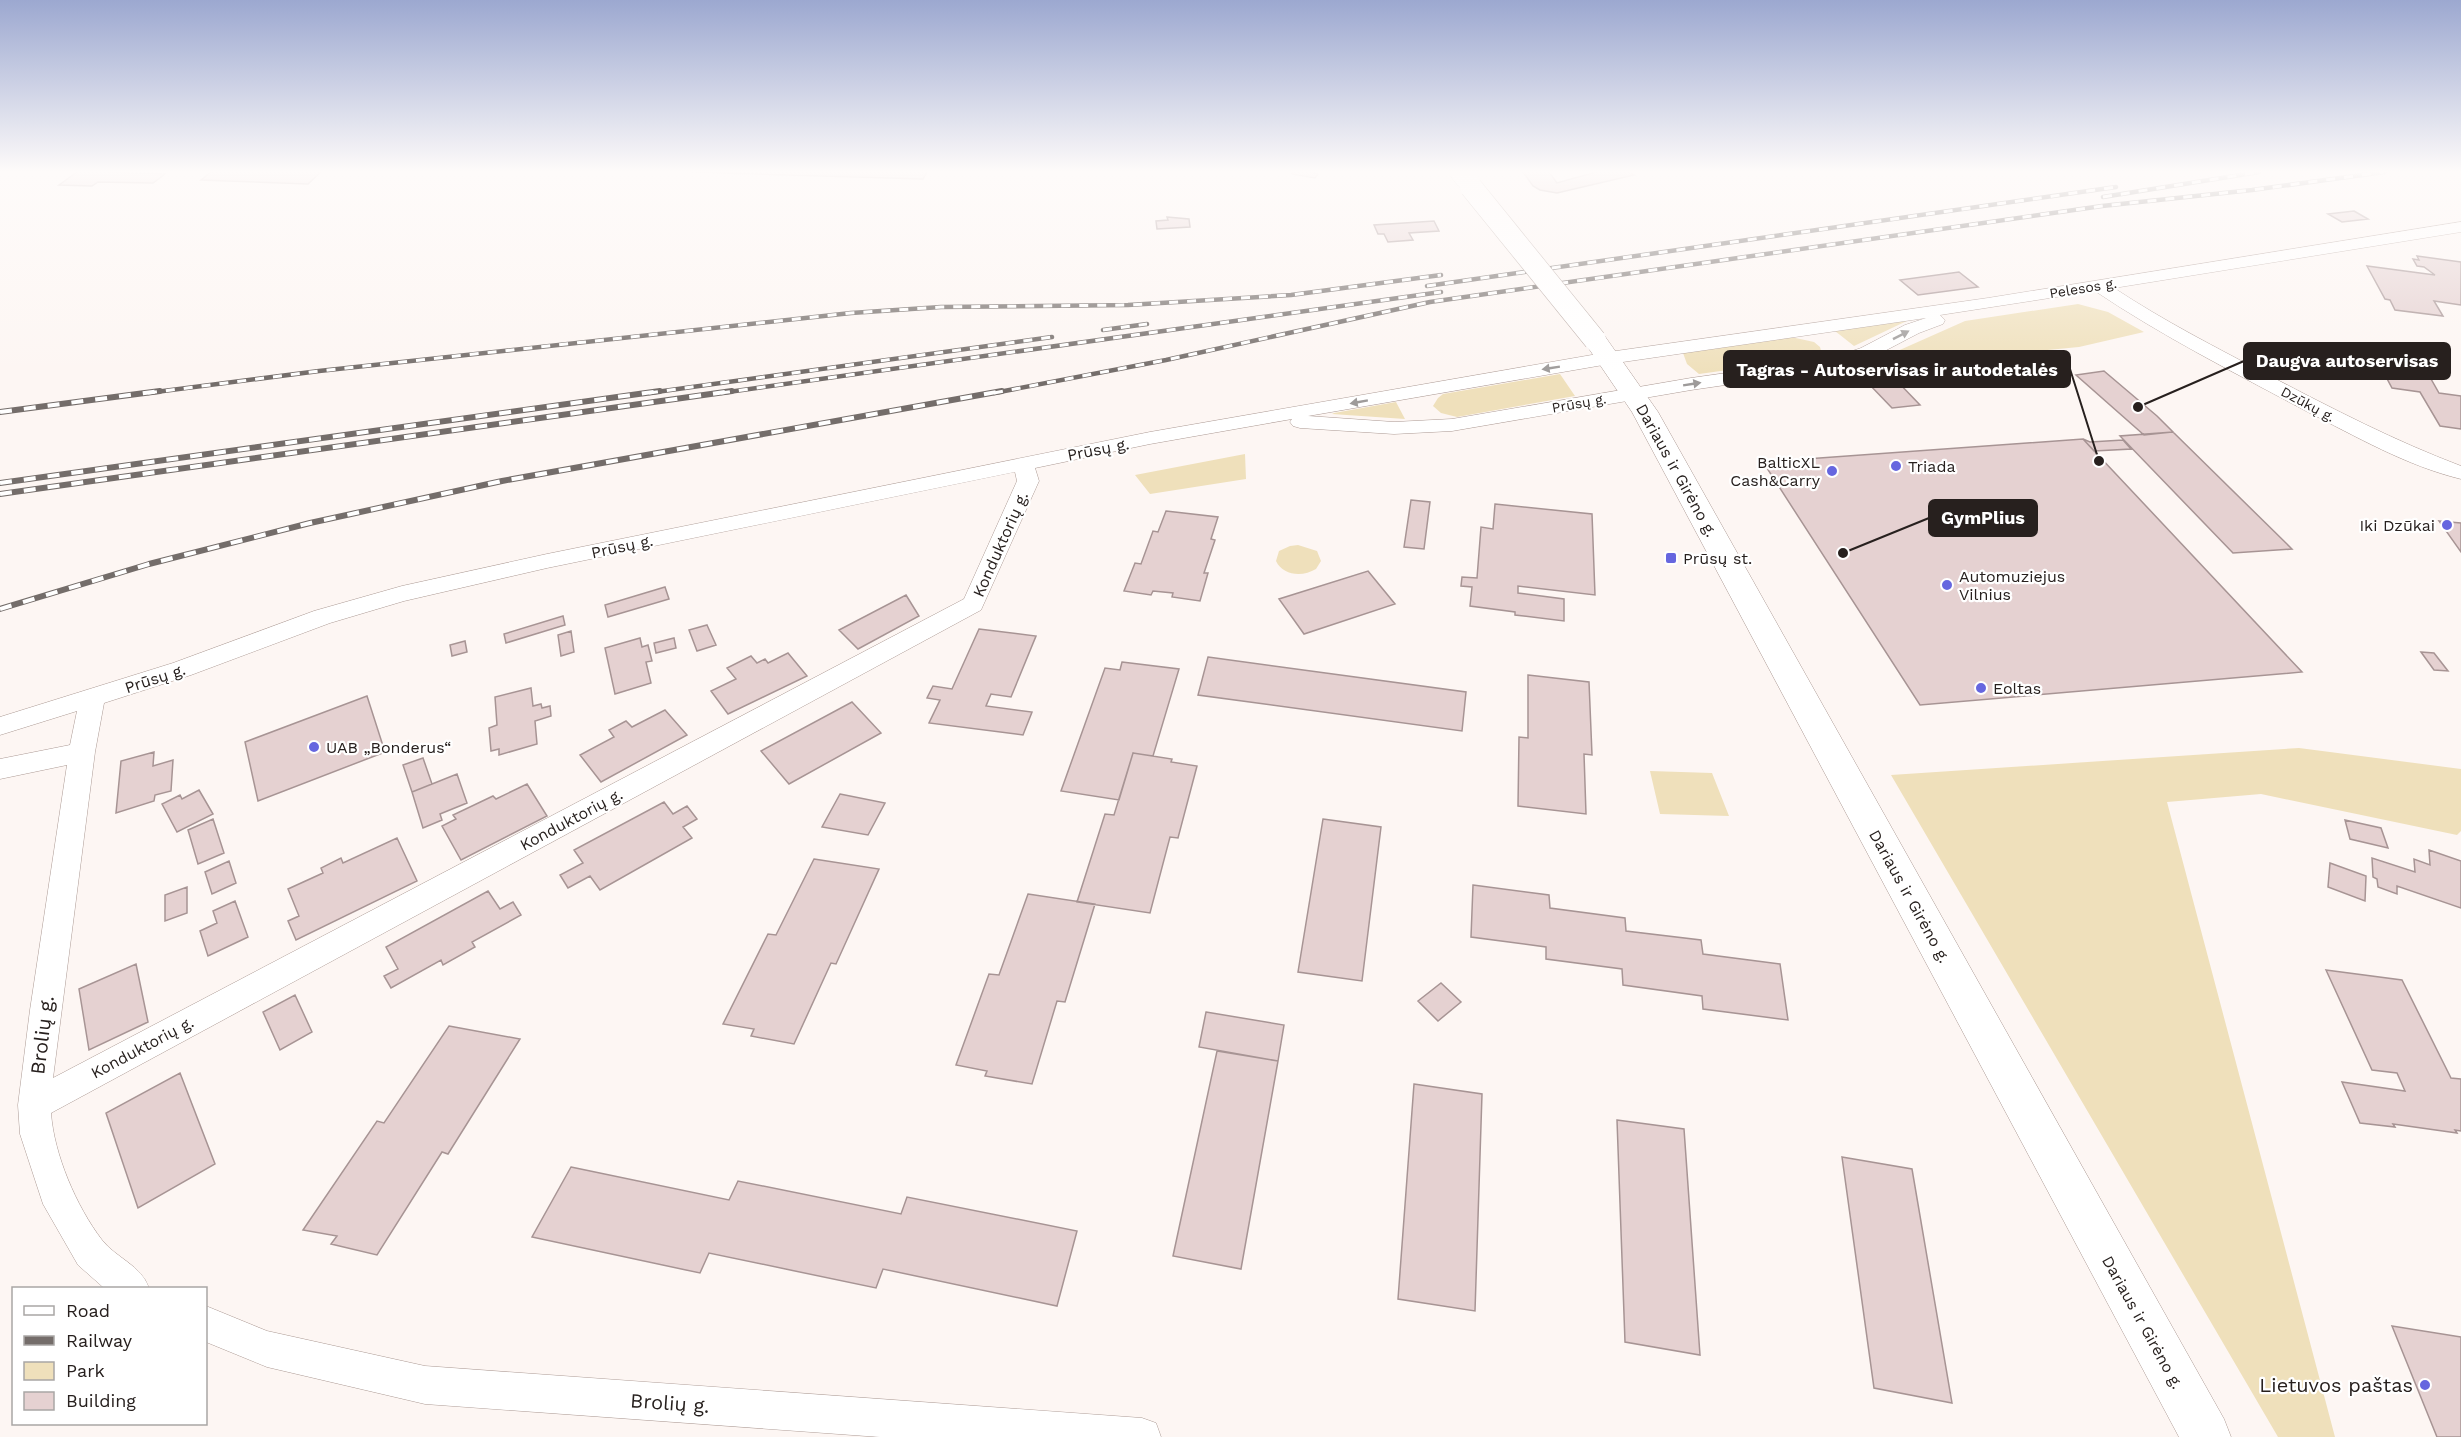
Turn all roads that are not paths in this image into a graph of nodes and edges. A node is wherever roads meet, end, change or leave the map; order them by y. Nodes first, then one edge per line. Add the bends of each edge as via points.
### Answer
1 (1513, 239) edge
2 (2387, 239) edge
3 (2099, 286) junction
4 (1988, 303) junction
5 (1797, 330) junction
6 (1602, 349) junction
7 (1834, 350) junction
8 (1408, 393) junction
9 (1634, 393) junction
10 (1258, 420) junction
11 (1452, 425) junction
12 (1024, 464) junction
13 (2461, 473) edge
14 (92, 698) junction
15 (0, 726) edge
16 (82, 752) junction
17 (0, 769) edge
18 (34, 1105) junction
19 (130, 1287) edge
20 (207, 1324) edge
21 (1142, 1437) edge
22 (2206, 1437) edge

1 - 6 main road, Dariaus ir Girėno g., bridge
2 - 3 street, Pelesos g.
3 - 4 street, Pelesos g.
3 - 13 street, Dzūkų g. via 2169,329 2350,426
4 - 5 street, Pelesos g.
7 -> 4 street, Pelesos g. via 1868,352 1912,329
5 - 6 street, Pelesos g.
5 - 7 street, Pelesos g.
6 -> 8 street, Prūsų g.
6 - 9 main road, Dariaus ir Girėno g.
9 -> 7 street, Pelesos g.
8 -> 10 street, Prūsų g.
8 - 11 street, Prūsų g. via 1413,409
9 - 11 street, Prūsų g.
9 - 22 main road, Dariaus ir Girėno g.
10 - 11 street, Prūsų g. via 1394,428
10 - 12 street, Prūsų g.
12 - 14 street, Prūsų g. via 402,594 322,617
12 - 18 street, Konduktorių g. via 1028,481 973,604
14 - 15 street, Prūsų g.
14 - 16 street, Brolių g.
16 - 17 street
16 - 18 street, Brolių g.
18 - 19 street, Brolių g. via 36,1134 55,1192 90,1253
20 - 21 street, Brolių g. via 267,1349 425,1384

